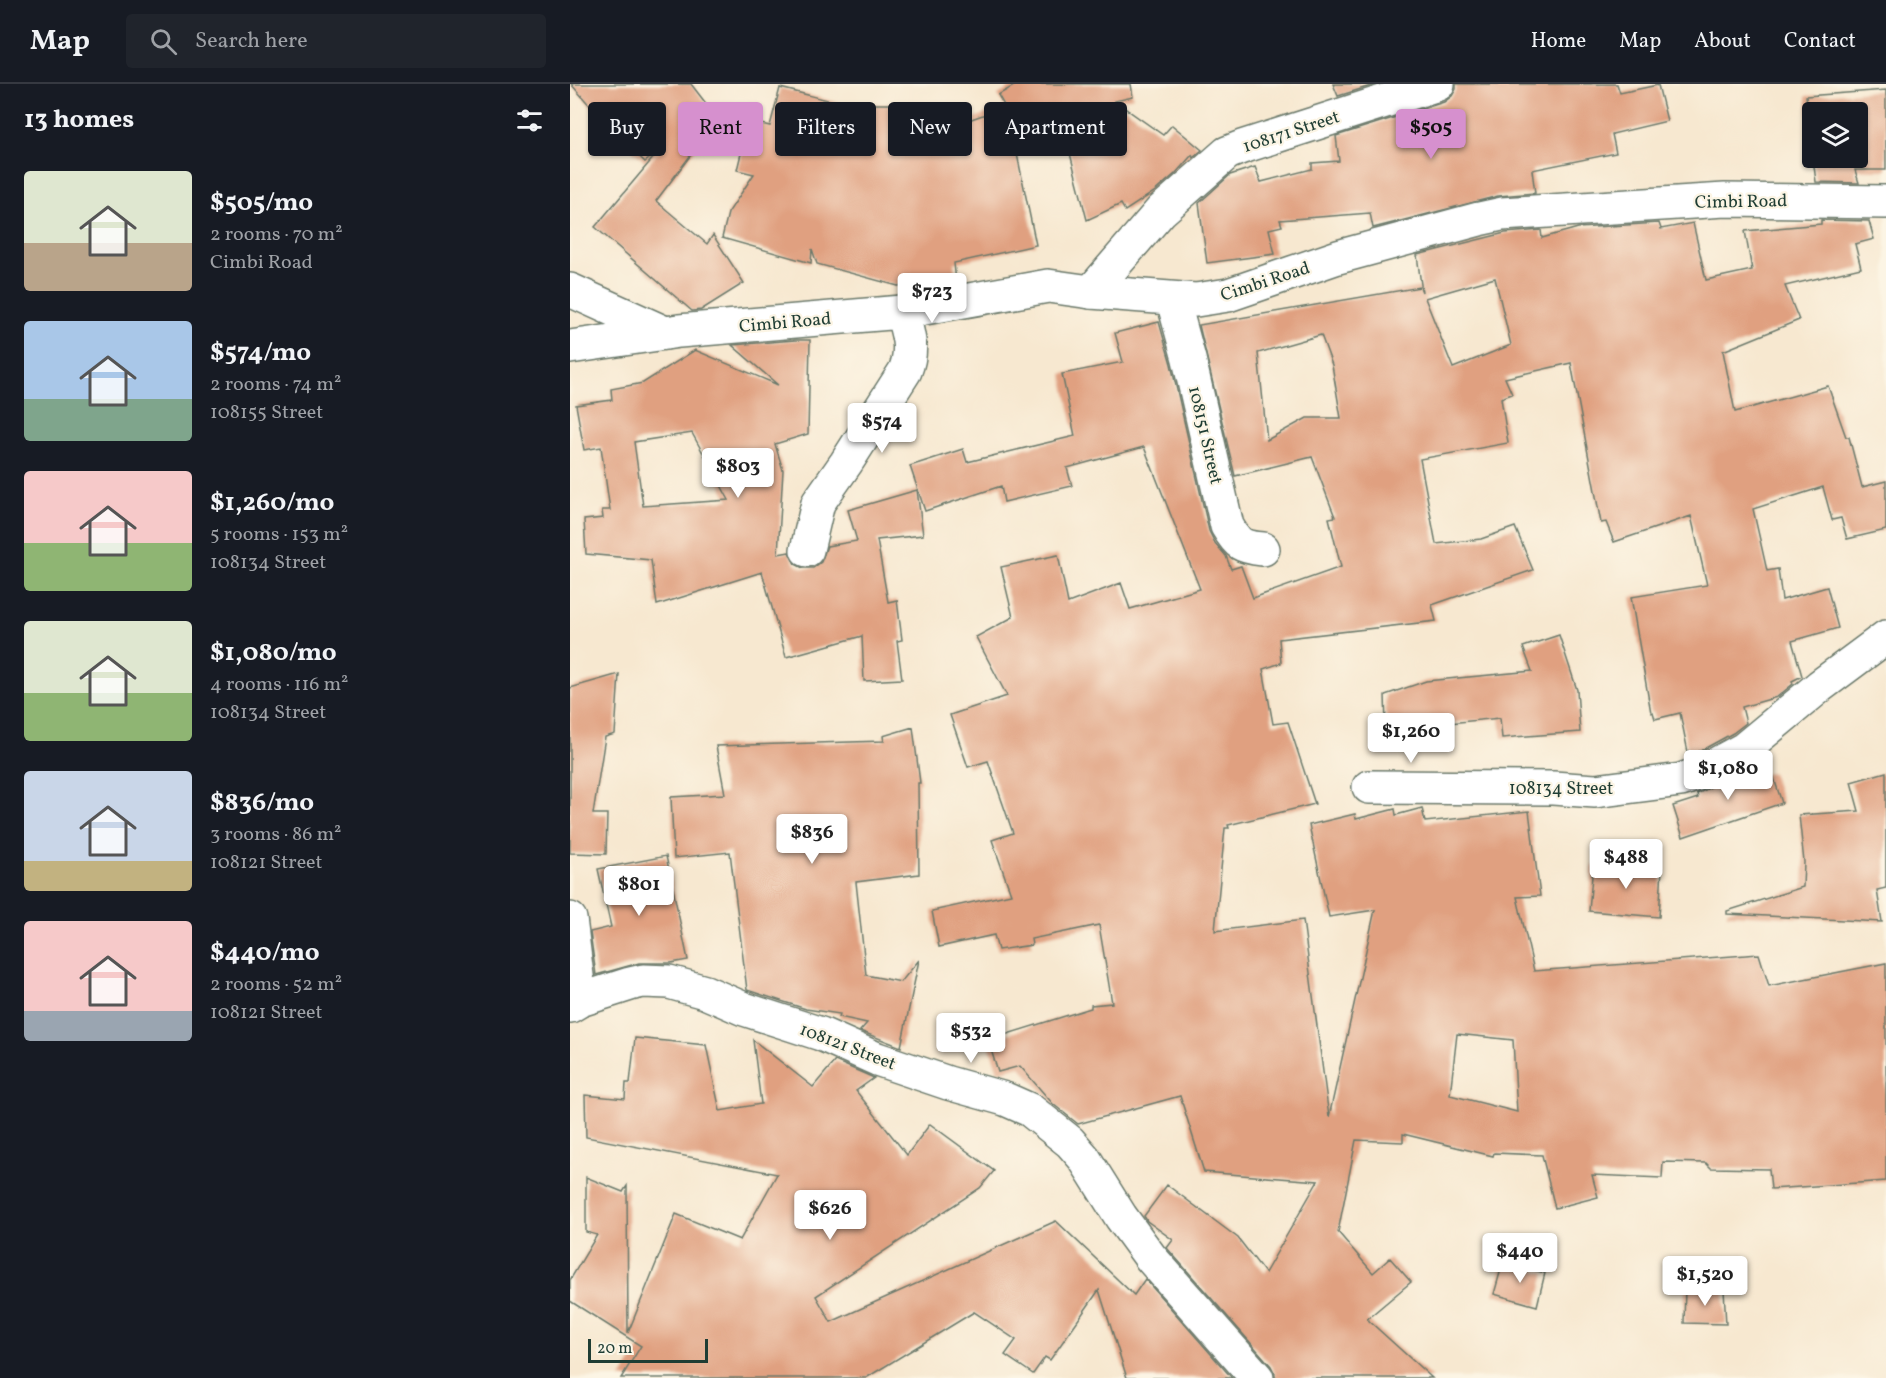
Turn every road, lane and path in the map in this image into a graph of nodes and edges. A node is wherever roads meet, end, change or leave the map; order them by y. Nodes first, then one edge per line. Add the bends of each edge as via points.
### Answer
1 (1438, 84) edge
2 (1886, 202) edge
3 (570, 291) edge
4 (1091, 292) junction
5 (1173, 300) junction
6 (902, 312) junction
7 (665, 333) junction
8 (570, 347) edge
9 (1263, 549) dead end
10 (807, 550) dead end
11 (1886, 637) edge
12 (1369, 787) dead end
13 (570, 919) edge
14 (575, 1003) edge
15 (1257, 1378) edge

1 - 4 street, 108171 Street via 1227,153 1161,211
2 - 5 street, Cimbi Road via 1725,200 1502,214 1338,257 1228,295
3 - 7 street
4 - 5 street, Cimbi Road
4 - 6 street, Cimbi Road via 1048,286
5 - 9 street, 108151 Street via 1227,526 1240,544
6 - 7 street, Cimbi Road
6 - 10 street via 911,348 905,371 818,503
7 - 8 street, Cimbi Road
11 - 12 street, 108134 Street via 1744,749 1681,780 1595,791
13 - 14 street
14 - 15 street, 108121 Street via 643,981 669,982 821,1034 877,1059 1030,1110 1084,1158 1151,1258

